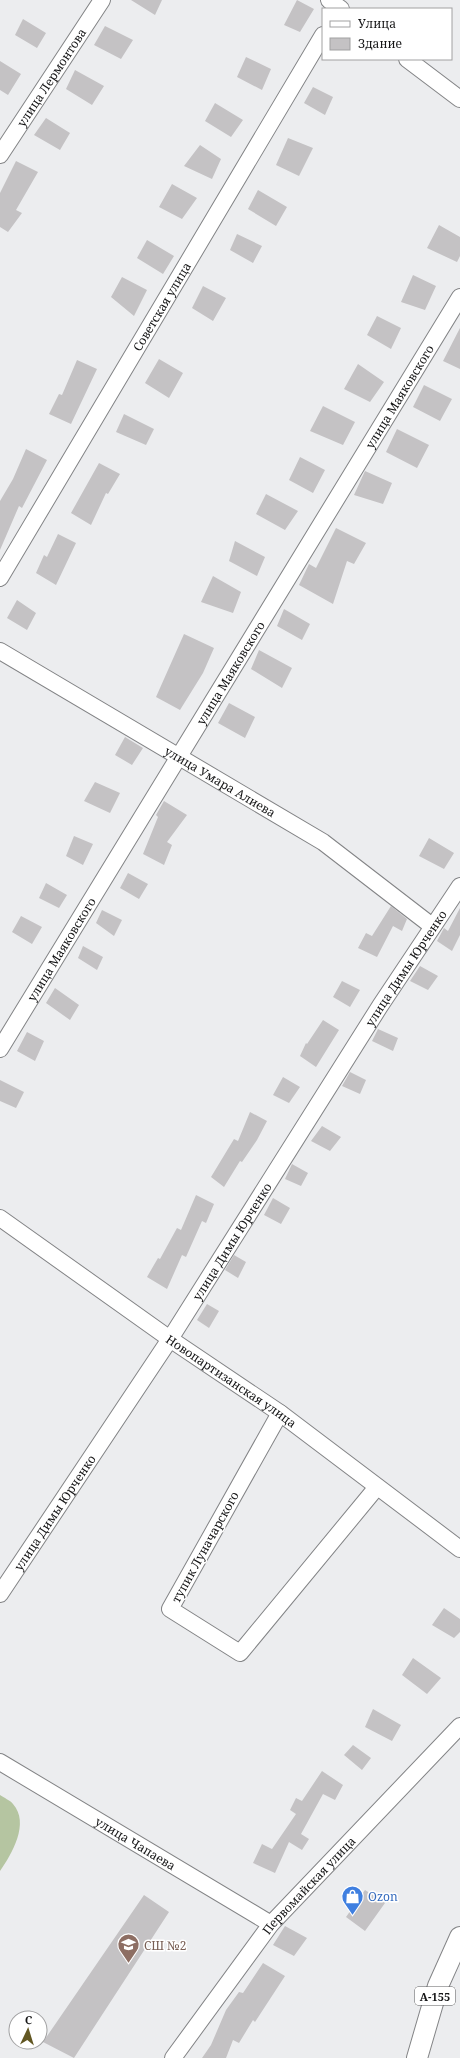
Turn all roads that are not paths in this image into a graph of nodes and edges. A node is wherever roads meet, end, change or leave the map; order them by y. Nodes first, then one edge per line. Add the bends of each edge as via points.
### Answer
1 (102, 0) edge
2 (322, 37) edge
3 (408, 60) edge
4 (460, 99) edge
5 (0, 155) edge
6 (460, 297) edge
7 (0, 578) edge
8 (0, 651) edge
9 (178, 756) junction
10 (460, 886) edge
11 (432, 926) junction
12 (0, 1049) edge
13 (0, 1218) edge
14 (170, 1339) junction
15 (280, 1413) junction
16 (377, 1487) junction
17 (460, 1549) edge
18 (0, 1594) edge
19 (460, 1726) edge
20 (0, 1762) edge
21 (271, 1924) junction
22 (460, 1937) edge
23 (173, 2058) edge
24 (417, 2058) edge

1 - 5 street, улица Лермонтова
2 - 7 street, Советская улица
3 - 4 street
6 - 9 street, улица Маяковского
8 - 9 street, улица Умара Алиева
9 - 11 street, улица Умара Алиева via 323,842
9 - 12 street, улица Маяковского
10 - 11 street, улица Димы Юрченко
11 - 14 street, улица Димы Юрченко
13 - 14 street, Новопартизанская улица
14 - 15 street, Новопартизанская улица
14 - 18 street, улица Димы Юрченко
15 - 16 street, Новопартизанская улица
15 - 16 street, тупик Луначарского via 170,1609 240,1653
16 - 17 street, Новопартизанская улица
19 - 21 street, Первомайская улица
20 - 21 street, улица Чапаева
21 - 23 street, Первомайская улица
22 - 24 main road, А-155 via 438,1986

